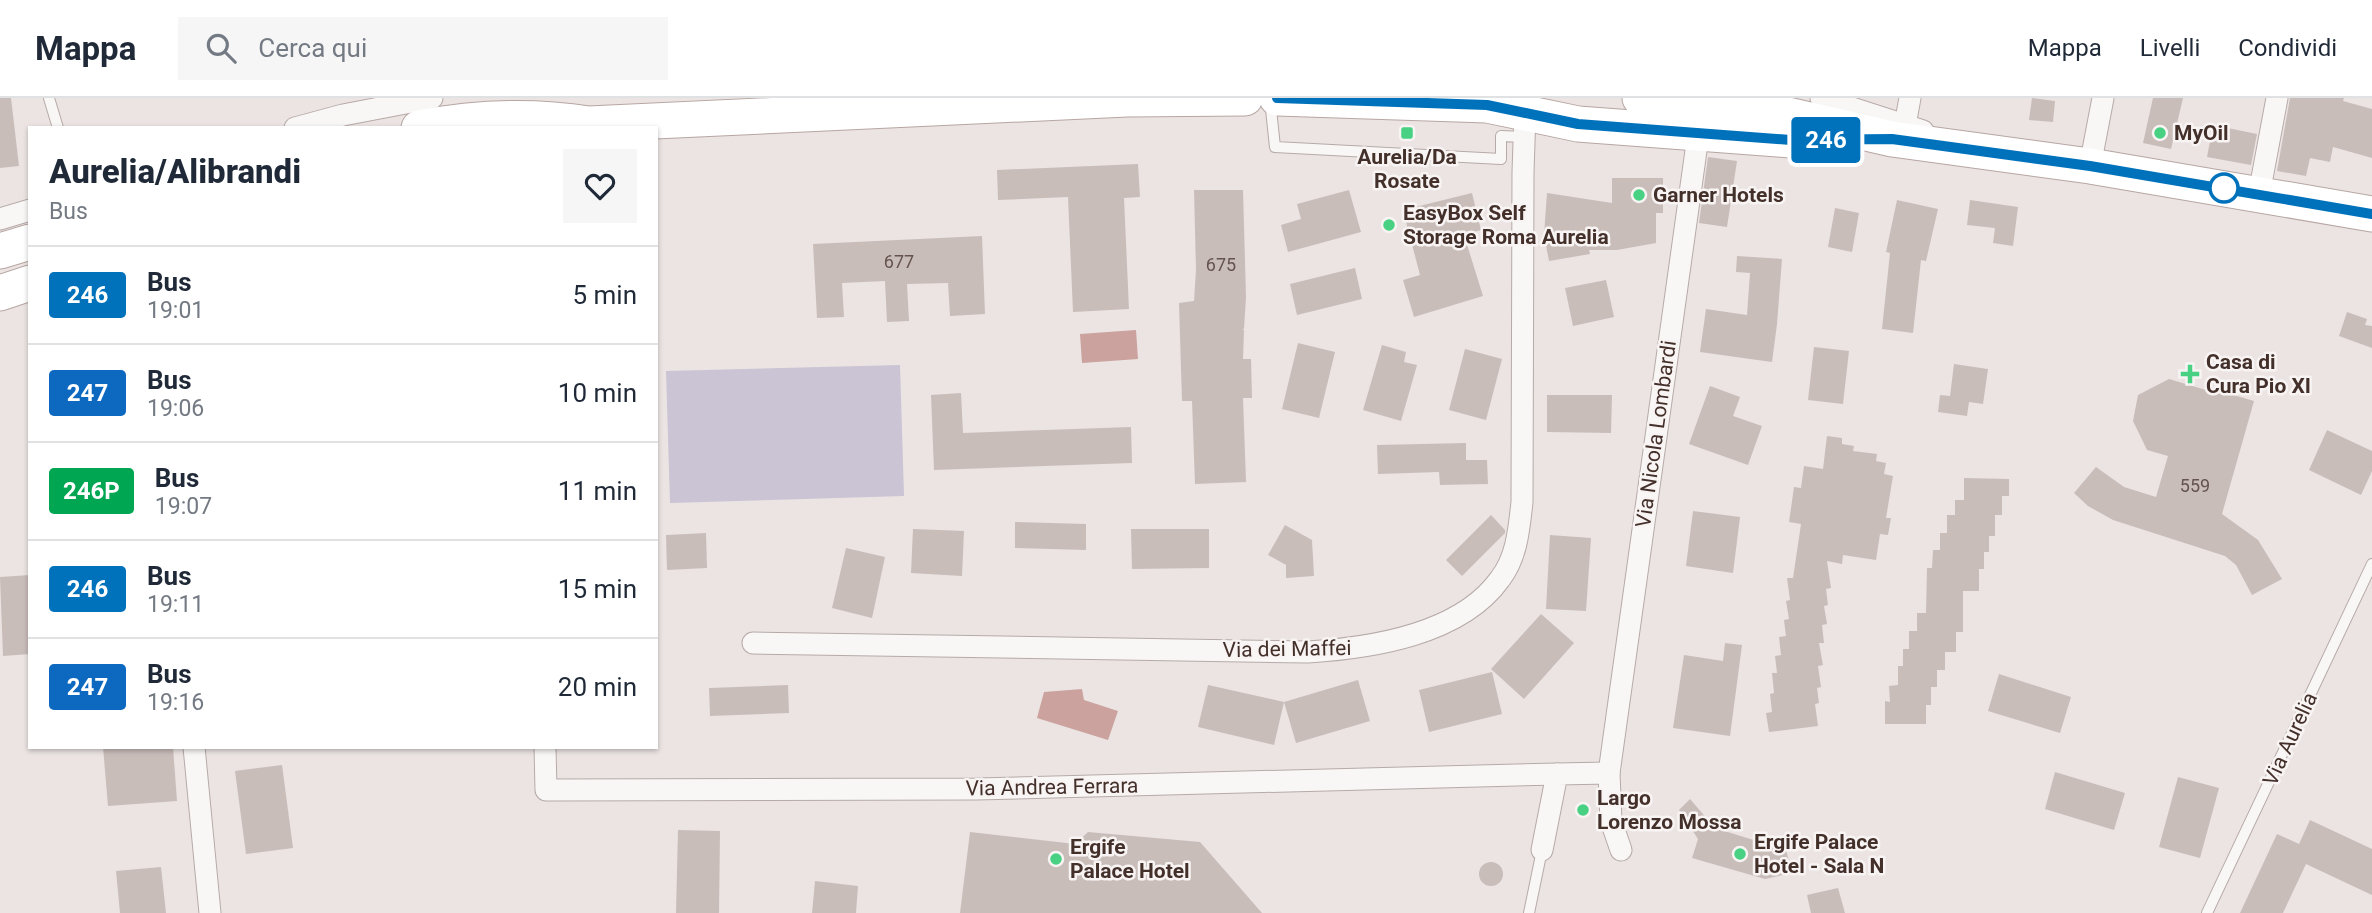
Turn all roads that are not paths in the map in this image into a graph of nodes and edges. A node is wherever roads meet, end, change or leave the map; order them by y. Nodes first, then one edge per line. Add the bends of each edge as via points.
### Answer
1 (49, 98) edge
2 (1218, 98) edge
3 (1245, 98) edge
4 (1270, 98) edge
5 (1277, 98) edge
6 (1640, 98) edge
7 (1822, 98) edge
8 (1910, 98) edge
9 (2103, 98) edge
10 (2277, 98) edge
11 (1333, 99) edge
12 (424, 106) edge
13 (792, 106) edge
14 (1705, 112) edge
15 (1526, 116) edge
16 (57, 126) edge
17 (302, 126) edge
18 (585, 126) edge
19 (1899, 132) junction
20 (2090, 166) junction
21 (2259, 194) junction
22 (28, 211) edge
23 (2372, 214) edge
24 (0, 219) edge
25 (28, 243) edge
26 (0, 251) edge
27 (28, 284) edge
28 (0, 293) edge
29 (2372, 564) edge
30 (753, 643) dead end
31 (194, 749) edge
32 (545, 749) edge
33 (1609, 773) junction
34 (1557, 774) junction
35 (1542, 850) joint
36 (1621, 850) dead end
37 (210, 913) edge
38 (1529, 913) edge
39 (2207, 913) edge

1 - 16 lane
2 - 3 main road
2 - 13 main road
4 - 15 lane via 1275,147 1501,159 1501,136
5 - 11 main road
6 - 14 main road
7 - 19 street
8 - 19 street
9 - 20 street
10 - 21 street
11 - 15 main road via 1487,105
12 - 17 street via 343,115
12 - 18 main road via 463,121 520,117
13 - 18 main road
14 - 15 main road via 1578,124
14 - 19 main road via 1791,140
14 - 33 street, Via Nicola Lombardi
15 - 30 street, Via dei Maffei via 1519,532 1501,579 1466,611 1395,641 1308,652
19 - 20 main road via 1978,150
20 - 21 main road
21 - 23 main road
22 - 24 street
25 - 26 main road
27 - 28 main road
29 - 39 lane, Via Aurelia
31 - 37 street
32 - 34 street, Via Andrea Ferrara via 546,790 976,789
33 - 34 street
33 - 36 street via 1611,821
34 - 35 street
35 - 38 lane

